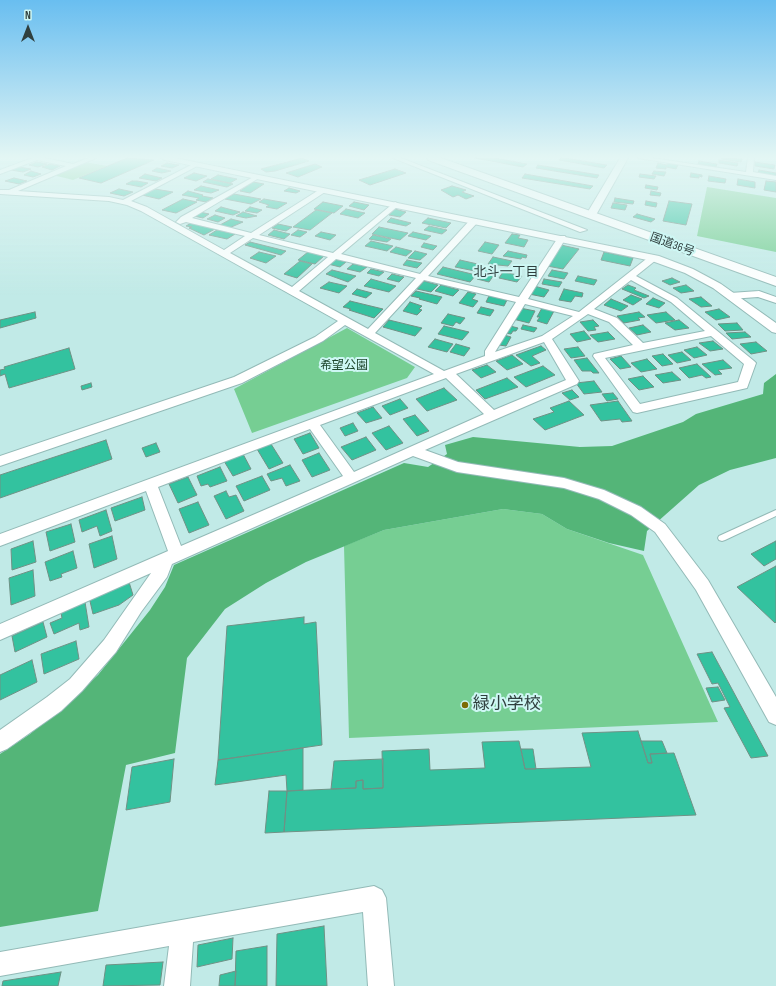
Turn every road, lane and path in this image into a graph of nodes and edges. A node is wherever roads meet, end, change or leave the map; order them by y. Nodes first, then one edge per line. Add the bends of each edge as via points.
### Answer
1 (130, 204) edge
2 (209, 204) edge
3 (300, 204) edge
4 (395, 204) joint
5 (516, 204) edge
6 (560, 204) edge
7 (597, 204) edge
8 (590, 215) junction
9 (184, 219) junction
10 (474, 221) junction
11 (174, 225) junction
12 (583, 230) junction
13 (251, 235) junction
14 (562, 238) junction
15 (577, 241) junction
16 (225, 253) junction
17 (335, 256) junction
18 (653, 258) junction
19 (630, 276) junction
20 (423, 277) junction
21 (776, 282) edge
22 (293, 291) junction
23 (730, 296) junction
24 (776, 300) edge
25 (521, 301) junction
26 (584, 312) junction
27 (346, 320) junction
28 (776, 329) edge
29 (712, 332) junction
30 (370, 333) junction
31 (546, 338) junction
32 (641, 347) junction
33 (490, 359) junction
34 (445, 374) junction
35 (492, 415) junction
36 (312, 423) junction
37 (413, 450) junction
38 (0, 461) edge
39 (351, 478) junction
40 (150, 483) junction
41 (776, 513) edge
42 (722, 538) dead end
43 (0, 540) edge
44 (171, 558) junction
45 (0, 632) edge
46 (776, 714) edge
47 (0, 742) edge
48 (182, 932) junction
49 (0, 964) edge
50 (178, 986) edge
51 (381, 986) edge

1 - 11 street
2 - 9 street
3 - 13 street
4 - 10 street
4 - 17 street
5 - 12 street
6 - 8 highway, 国道36号
7 - 8 street
8 - 12 street
8 - 21 highway, 国道36号
9 - 11 street
9 - 13 street
10 - 14 street
10 - 20 street
11 - 16 street
12 - 15 street
13 - 16 street
13 - 17 street
14 - 15 street
14 - 25 street
15 - 18 street
16 - 22 street
17 - 20 street
17 - 22 street
18 - 19 street
18 - 23 street via 689,271
19 - 26 street
19 - 29 street via 674,300
20 - 25 street
20 - 30 street
22 - 27 street
23 - 24 street via 759,294
23 - 28 street
25 - 26 street
25 - 33 street via 490,351
26 - 31 street
26 - 32 street via 613,320
27 - 30 street
27 - 38 street via 319,339 238,380
29 - 32 street
29 - 32 street via 750,363 743,385 637,409 598,356
30 - 34 street
31 - 33 street
31 - 35 street via 573,381
33 - 34 street
34 - 35 street
34 - 36 street
35 - 37 street
36 - 39 street
36 - 40 street
37 - 39 street
37 - 46 street via 457,467 564,483 604,495 636,511 660,528 702,585
39 - 44 street
40 - 43 street
40 - 44 street
41 - 42 lane
44 - 45 street
44 - 47 street via 110,646 76,685
48 - 49 street
48 - 50 street
48 - 51 street via 374,898

